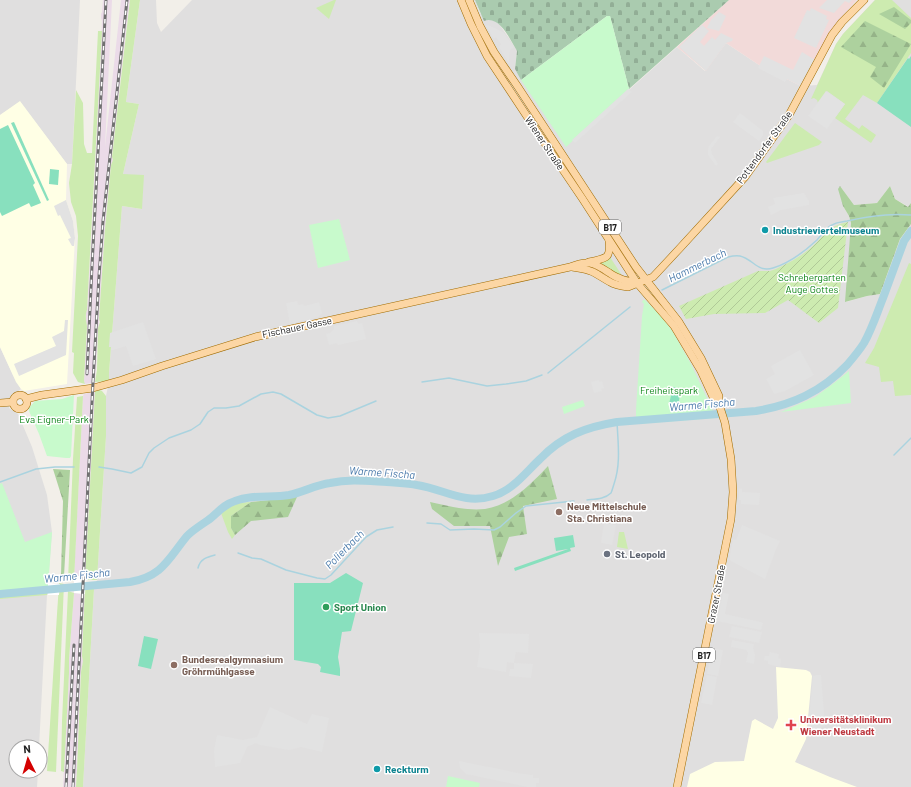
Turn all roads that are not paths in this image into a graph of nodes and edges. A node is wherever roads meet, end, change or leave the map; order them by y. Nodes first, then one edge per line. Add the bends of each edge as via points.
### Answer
1 (461, 0) edge
2 (469, 0) edge
3 (864, 0) edge
4 (608, 239) junction
5 (589, 262) junction
6 (570, 267) junction
7 (646, 280) junction
8 (637, 283) junction
9 (26, 399) junction
10 (718, 401) junction
11 (13, 402) junction
12 (0, 403) edge
13 (677, 787) edge

1 - 4 main road, Wiener Straße / B17 via 487,56
2 - 7 main road, Wiener Straße / B17 via 494,52
3 - 7 main road, Pottendorfer Straße via 832,35 789,115 745,177 653,277
4 - 5 main road, Fischauer Gasse via 608,256
4 - 8 main road, Wiener Straße / B17
5 - 6 main road, Fischauer Gasse
5 - 8 main road via 618,278
6 - 8 main road, Fischauer Gasse via 595,272 618,286 628,287
6 - 9 main road, Fischauer Gasse via 262,335 122,380 92,388
7 - 8 main road, Pottendorfer Straße
7 - 10 main road, Grazer Straße / B17 via 688,336 719,396
8 - 10 main road, Grazer Straße / B17 via 674,326 701,370 714,399
9 - 11 main road, Fischauer Gasse via 18,395
9 - 11 main road, Fischauer Gasse via 27,404 22,409 16,408
10 - 13 main road, Grazer Straße / B17 via 731,459 731,519
11 - 12 main road, Fischauer Gasse

